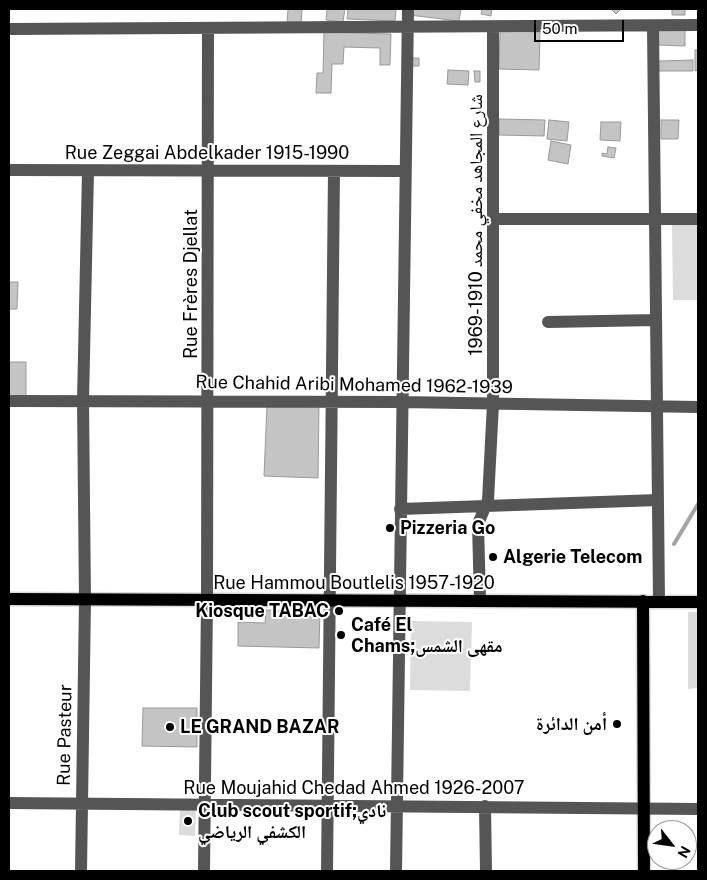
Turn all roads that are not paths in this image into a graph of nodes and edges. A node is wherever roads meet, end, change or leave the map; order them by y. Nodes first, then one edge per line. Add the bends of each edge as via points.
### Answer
1 (408, 9) edge
2 (698, 25) edge
3 (653, 26) junction
4 (408, 27) junction
5 (493, 27) junction
6 (208, 28) junction
7 (9, 29) edge
8 (9, 170) edge
9 (88, 171) junction
10 (209, 171) junction
11 (334, 171) junction
12 (405, 171) junction
13 (493, 219) junction
14 (655, 219) junction
15 (698, 219) edge
16 (656, 320) junction
17 (548, 322) dead end
18 (9, 401) edge
19 (84, 401) junction
20 (208, 402) junction
21 (332, 402) junction
22 (402, 402) junction
23 (493, 404) junction
24 (657, 406) junction
25 (698, 407) edge
26 (658, 500) junction
27 (486, 506) junction
28 (400, 509) junction
29 (9, 599) edge
30 (85, 600) junction
31 (207, 600) junction
32 (330, 600) junction
33 (399, 600) junction
34 (480, 601) junction
35 (643, 601) junction
36 (659, 601) junction
37 (698, 602) edge
38 (9, 803) edge
39 (82, 804) junction
40 (204, 804) junction
41 (328, 805) junction
42 (396, 806) junction
43 (484, 806) junction
44 (644, 808) junction
45 (698, 809) edge
46 (81, 871) edge
47 (204, 871) edge
48 (327, 871) edge
49 (396, 871) edge
50 (486, 871) edge
51 (644, 871) edge

1 - 4 street
2 - 3 street
3 - 5 street
3 - 14 street
4 - 5 street
4 - 6 street
4 - 12 street
5 - 13 street, شارع المجاهد مخفي محمد 1910-1969
6 - 7 street
6 - 10 street, Rue Frères Djellat
8 - 9 street, Rue Zeggai Abdelkader 1915-1990
9 - 10 street, Rue Zeggai Abdelkader 1915-1990
9 - 19 street, Rue Pasteur
10 - 11 street, Rue Zeggai Abdelkader 1915-1990
10 - 20 street, Rue Frères Djellat
11 - 12 street, Rue Zeggai Abdelkader 1915-1990
11 - 21 street
12 - 22 street
13 - 14 street
13 - 23 street, شارع المجاهد مخفي محمد 1910-1969
14 - 15 street
14 - 16 street
16 - 17 street
16 - 24 street
18 - 19 street, Rue Chahid Aribi Mohamed 1962-1939
19 - 20 street, Rue Chahid Aribi Mohamed 1962-1939
19 - 30 street, Rue Pasteur
20 - 21 street, Rue Chahid Aribi Mohamed 1962-1939
20 - 31 street, Rue Frères Djellat
21 - 22 street, Rue Chahid Aribi Mohamed 1962-1939
21 - 32 street
22 - 23 street, Rue Chahid Aribi Mohamed 1962-1939
22 - 28 street
23 - 24 street, Rue Chahid Aribi Mohamed 1962-1939
23 - 27 street, شارع المجاهد مخفي محمد 1910-1969
24 - 25 street, Rue Chahid Aribi Mohamed 1962-1939
24 - 26 street
26 - 27 street
26 - 36 street
27 - 28 street
27 - 34 street, شارع المجاهد مخفي محمد 1910-1969 via 478,524
28 - 33 street
29 - 30 main road, Rue Hammou Boutlelis 1957-1920
30 - 31 main road, Rue Hammou Boutlelis 1957-1920
30 - 39 street, Rue Pasteur
31 - 32 main road, Rue Hammou Boutlelis 1957-1920
31 - 40 street, Rue Frères Djellat
32 - 33 main road, Rue Hammou Boutlelis 1957-1920
32 - 41 street
33 - 34 main road, Rue Hammou Boutlelis 1957-1920
33 - 42 street
34 - 35 main road, Rue Hammou Boutlelis 1957-1920
35 - 36 main road, Rue Hammou Boutlelis 1957-1920
35 - 44 main road
36 - 37 main road, Rue Hammou Boutlelis 1957-1920
38 - 39 street, Rue Moujahid Chedad Ahmed 1926-2007
39 - 40 street, Rue Moujahid Chedad Ahmed 1926-2007
39 - 46 street, Rue Pasteur
40 - 41 street, Rue Moujahid Chedad Ahmed 1926-2007
40 - 47 street, Rue Frères Djellat
41 - 42 street, Rue Moujahid Chedad Ahmed 1926-2007
41 - 48 street
42 - 43 street, Rue Moujahid Chedad Ahmed 1926-2007
42 - 49 street
43 - 44 street, Rue Moujahid Chedad Ahmed 1926-2007
43 - 50 street
44 - 45 street, Rue Moujahid Chedad Ahmed 1926-2007
44 - 51 main road

